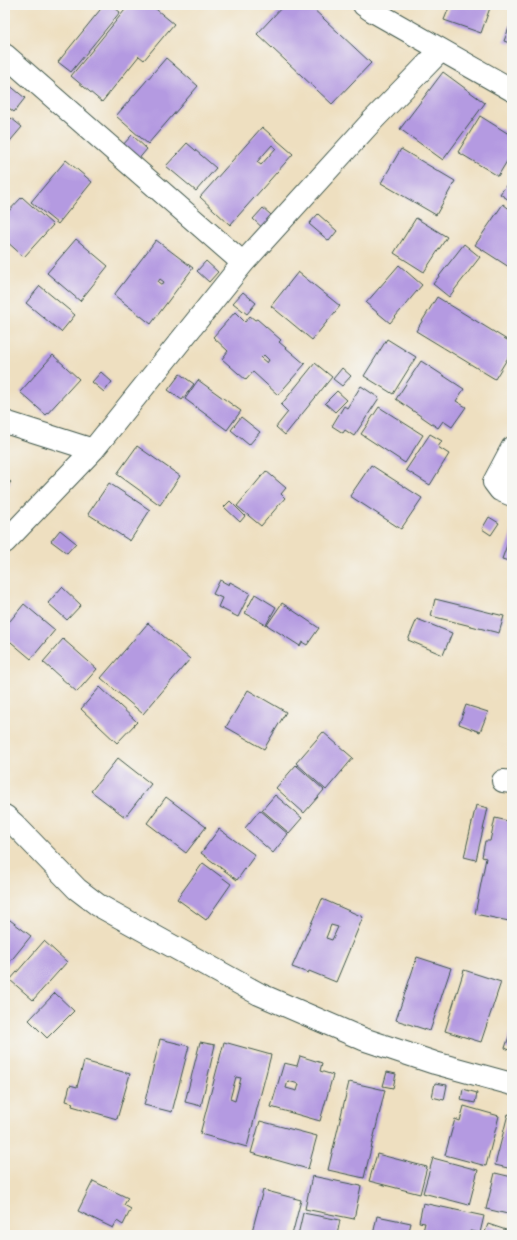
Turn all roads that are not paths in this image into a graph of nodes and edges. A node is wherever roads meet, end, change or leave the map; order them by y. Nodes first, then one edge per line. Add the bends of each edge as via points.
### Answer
1 (364, 5) edge
2 (441, 50) junction
3 (5, 55) edge
4 (512, 90) edge
5 (243, 263) junction
6 (5, 422) edge
7 (512, 448) edge
8 (93, 450) junction
9 (512, 495) edge
10 (5, 542) edge
11 (5, 816) edge
12 (512, 1084) edge

1 - 2 street
2 - 4 street
2 - 5 street
3 - 5 street
5 - 8 street
6 - 8 street
7 - 9 street via 494,482 500,490
8 - 10 street
11 - 12 street via 77,889 98,905 259,994 363,1039 435,1063

